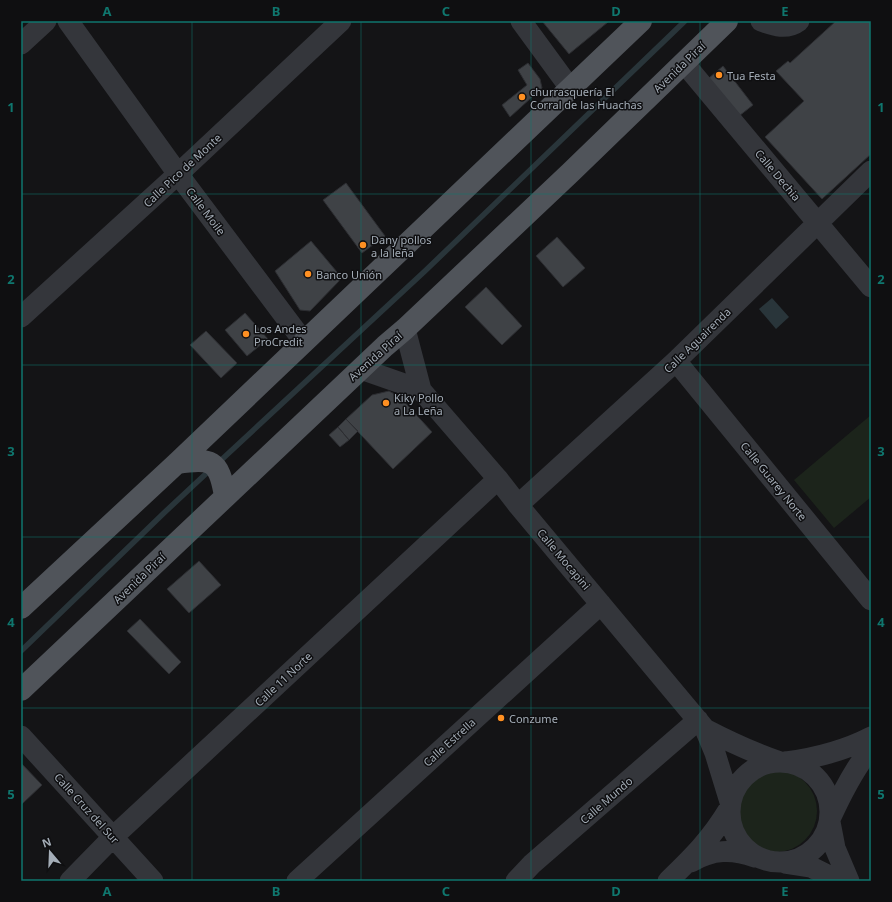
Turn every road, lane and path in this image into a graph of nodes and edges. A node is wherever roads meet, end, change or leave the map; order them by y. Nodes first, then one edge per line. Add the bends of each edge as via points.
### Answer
1 (46, 21) edge
2 (68, 21) edge
3 (341, 21) edge
4 (521, 21) edge
5 (641, 21) edge
6 (761, 21) edge
7 (799, 21) edge
8 (721, 23) edge
9 (21, 44) edge
10 (684, 63) junction
11 (570, 88) junction
12 (871, 171) edge
13 (178, 174) junction
14 (818, 222) junction
15 (871, 287) edge
16 (21, 317) edge
17 (405, 329) junction
18 (304, 342) junction
19 (676, 361) junction
20 (361, 369) junction
21 (421, 390) junction
22 (213, 435) junction
23 (183, 462) junction
24 (248, 468) junction
25 (498, 478) junction
26 (224, 488) junction
27 (518, 505) junction
28 (871, 600) edge
29 (602, 604) junction
30 (21, 608) edge
31 (21, 690) edge
32 (702, 725) junction
33 (21, 736) edge
34 (871, 737) edge
35 (871, 748) edge
36 (782, 762) junction
37 (730, 806) junction
38 (830, 820) junction
39 (113, 837) junction
40 (758, 858) junction
41 (784, 863) junction
42 (684, 866) junction
43 (70, 881) edge
44 (152, 881) edge
45 (297, 881) edge
46 (516, 881) edge
47 (668, 881) edge
48 (839, 881) edge
49 (849, 881) edge

1 - 9 street
2 - 13 street, Calle Moile
3 - 13 street, Calle Pico de Monte
4 - 11 street
5 - 11 main road
6 - 7 street via 775,27 793,25
8 - 10 main road, Avenida Piraí
10 - 14 street, Calle Dechia
10 - 17 main road, Avenida Piraí
11 - 18 main road
12 - 14 street, Calle Aguairenda
13 - 16 street, Calle Pico de Monte
13 - 18 street, Calle Moile
14 - 15 street, Calle Dechia
14 - 19 street, Calle Aguairenda
17 - 20 main road, Avenida Piraí
17 - 21 street, Calle Mocapini
18 - 22 main road
19 - 27 street, Calle Aguairenda
19 - 28 street, Calle Guarey Norte
20 - 21 street, Calle Mocapini
20 - 24 main road, Avenida Piraí
21 - 25 street, Calle Mocapini
22 - 23 main road
22 - 24 main road via 216,453 221,461 230,466
23 - 26 main road via 201,460 211,463 219,471
23 - 30 main road
24 - 26 main road, Avenida Piraí
25 - 27 street, Calle Mocapini
25 - 39 street, Calle 11 Norte
26 - 31 main road, Avenida Piraí
27 - 29 street, Calle Mocapini
29 - 32 street, Calle Mocapini
29 - 45 street, Calle Estrella
32 - 36 street, Calle Mocapini via 742,748
32 - 37 street, Calle Mocapini via 715,753
32 - 46 street, Calle Mundo via 532,864
33 - 39 street, Calle Cruz del Sur
34 - 36 street via 838,751
35 - 38 street via 851,776
36 - 37 street via 763,765 748,773 737,786
36 - 38 street via 800,766 814,774 824,786 830,801
37 - 40 street via 731,824 736,838 746,850
37 - 42 street via 717,830
38 - 41 street via 824,838 814,850 800,859
38 - 49 street via 836,848
39 - 43 street, Calle 11 Norte
39 - 44 street, Calle Cruz del Sur
40 - 41 street
40 - 42 street via 739,852 720,852 701,856
41 - 48 street via 811,867
42 - 47 street

